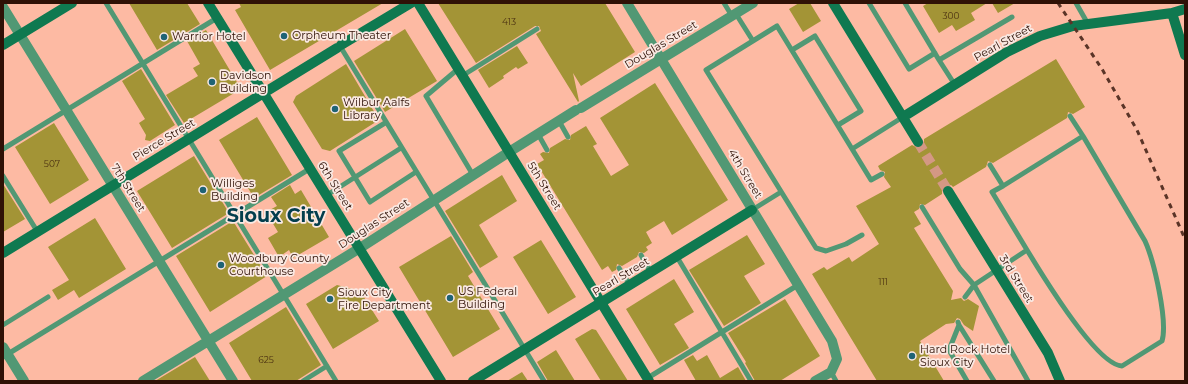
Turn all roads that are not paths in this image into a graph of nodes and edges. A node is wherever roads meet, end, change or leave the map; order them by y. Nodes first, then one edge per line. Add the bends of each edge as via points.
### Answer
1 (72, 3) edge
2 (106, 3) edge
3 (209, 3) edge
4 (411, 3) edge
5 (418, 3) edge
6 (627, 3) edge
7 (724, 3) edge
8 (753, 3) edge
9 (833, 3) edge
10 (869, 3) edge
11 (904, 3) edge
12 (1076, 3) edge
13 (3, 7) edge
14 (1185, 9) edge
15 (738, 10) edge
16 (1172, 13) junction
17 (1012, 17) dead end
18 (217, 18) junction
19 (1088, 24) junction
20 (537, 29) dead end
21 (20, 34) junction
22 (753, 41) junction
23 (3, 45) edge
24 (339, 46) junction
25 (792, 50) junction
26 (935, 53) junction
27 (1185, 55) edge
28 (661, 58) junction
29 (939, 60) junction
30 (142, 63) junction
31 (460, 72) junction
32 (955, 85) junction
33 (264, 93) junction
34 (66, 110) junction
35 (1070, 116) dead end
36 (903, 117) junction
37 (559, 121) junction
38 (385, 123) junction
39 (838, 125) junction
40 (538, 134) junction
41 (1083, 136) junction
42 (568, 137) dead end
43 (189, 139) junction
44 (918, 142) tunnel mouth
45 (401, 148) junction
46 (852, 149) junction
47 (3, 150) edge
48 (547, 150) dead end
49 (509, 152) junction
50 (990, 165) dead end
51 (311, 168) junction
52 (416, 172) junction
53 (473, 174) junction
54 (882, 174) dead end
55 (3, 176) edge
56 (354, 176) junction
57 (112, 185) junction
58 (1003, 186) junction
59 (948, 191) tunnel mouth
60 (782, 192) junction
61 (326, 195) junction
62 (433, 201) junction
63 (922, 207) dead end
64 (752, 210) junction
65 (235, 214) junction
66 (37, 231) junction
67 (862, 235) dead end
68 (360, 248) junction
69 (1027, 250) junction
70 (3, 252) edge
71 (641, 255) dead end
72 (677, 257) junction
73 (159, 261) junction
74 (619, 268) dead end
75 (996, 269) junction
76 (651, 272) junction
77 (630, 285) junction
78 (798, 285) junction
79 (974, 285) junction
80 (284, 294) junction
81 (48, 297) dead end
82 (965, 297) dead end
83 (601, 303) junction
84 (3, 325) edge
85 (722, 333) junction
86 (208, 341) junction
87 (525, 350) junction
88 (4, 352) edge
89 (327, 366) junction
90 (830, 372) junction
91 (647, 380) edge
92 (24, 381) edge
93 (143, 381) edge
94 (232, 381) edge
95 (304, 381) edge
96 (336, 381) edge
97 (441, 381) edge
98 (473, 381) edge
99 (544, 381) edge
100 (751, 381) edge
101 (815, 381) edge
102 (836, 381) edge
103 (967, 381) edge
104 (994, 381) edge
105 (1028, 381) edge
106 (1060, 381) edge

1 - 21 main road
2 - 30 lane
3 - 18 main road, 6th Street
4 - 24 main road, Pierce Street
5 - 31 main road, 5th Street
6 - 28 street, 4th Street
7 - 15 lane
8 - 15 street, Douglas Street
9 - 36 main road
10 - 26 lane via 909,68
11 - 26 lane
12 - 19 lane
13 - 21 street, 7th Street
14 - 16 main road, Pearl Street
15 - 22 lane
15 - 28 street, Douglas Street
16 - 19 main road, Pearl Street
16 - 27 main road
17 - 29 lane
18 - 30 lane
18 - 33 main road, 6th Street
19 - 32 main road, Pearl Street via 1040,36 1007,52
20 - 31 lane
21 - 23 main road
21 - 34 street, 7th Street
22 - 25 lane via 777,26
22 - 60 lane via 706,70
24 - 33 main road, Pierce Street
24 - 38 lane
25 - 39 lane
25 - 39 lane via 815,36 860,111
26 - 29 lane
28 - 37 street, Douglas Street
28 - 64 street, 4th Street
29 - 32 lane
30 - 34 lane
30 - 43 lane
31 - 49 main road, 5th Street
31 - 53 lane via 426,96
32 - 36 main road, Pearl Street
33 - 43 main road, Pierce Street
33 - 51 main road, 6th Street
34 - 47 lane
34 - 57 street, 7th Street
35 - 41 lane
36 - 44 main road
36 - 46 lane, Pearl Street
37 - 40 street, Douglas Street
37 - 42 lane
38 - 45 lane
38 - 56 lane via 340,151
39 - 46 lane
40 - 48 lane
40 - 49 street, Douglas Street
41 - 58 lane
41 - 69 lane via 1151,255 1161,309 1164,335 1162,341 1122,366 1109,362 1064,309
43 - 57 main road, Pierce Street
43 - 65 lane
45 - 52 lane
45 - 56 lane
46 - 54 lane via 871,180
49 - 53 street, Douglas Street
49 - 83 main road, 5th Street
50 - 58 lane
51 - 61 main road, 6th Street
51 - 65 lane
52 - 56 lane via 370,202
52 - 62 lane
53 - 62 street, Douglas Street
55 - 66 lane
56 - 61 lane
57 - 66 main road, Pierce Street
57 - 73 street, 7th Street
58 - 69 lane via 992,192
59 - 75 main road, 3rd Street
60 - 64 lane, Pearl Street
60 - 67 lane via 816,248 826,251
61 - 68 main road, 6th Street
62 - 68 street, Douglas Street
62 - 87 lane
63 - 79 lane via 960,269
64 - 72 main road, Pearl Street
64 - 78 street, 4th Street
65 - 73 lane
65 - 80 lane
66 - 70 main road, Pierce Street
68 - 80 street, Douglas Street
68 - 97 main road, 6th Street
69 - 75 lane
71 - 76 lane
72 - 76 main road, Pearl Street
72 - 85 lane
73 - 86 street, 7th Street
73 - 88 lane
74 - 77 lane
75 - 79 lane
75 - 106 main road, 3rd Street via 1048,353
76 - 77 main road, Pearl Street
77 - 83 main road, Pearl Street
78 - 85 lane
78 - 90 street, 4th Street via 832,342 837,360
79 - 82 lane
79 - 105 lane
80 - 86 street, Douglas Street
80 - 89 lane
81 - 84 lane
83 - 87 main road, Pearl Street
83 - 91 main road, 5th Street
85 - 91 lane
85 - 100 lane
86 - 93 street, Douglas Street
86 - 94 street, 7th Street
87 - 98 main road, Pearl Street
87 - 99 lane
88 - 92 street
89 - 95 lane
89 - 96 lane
90 - 101 street
90 - 102 lane
103 - 104 lane via 949,350 959,324

